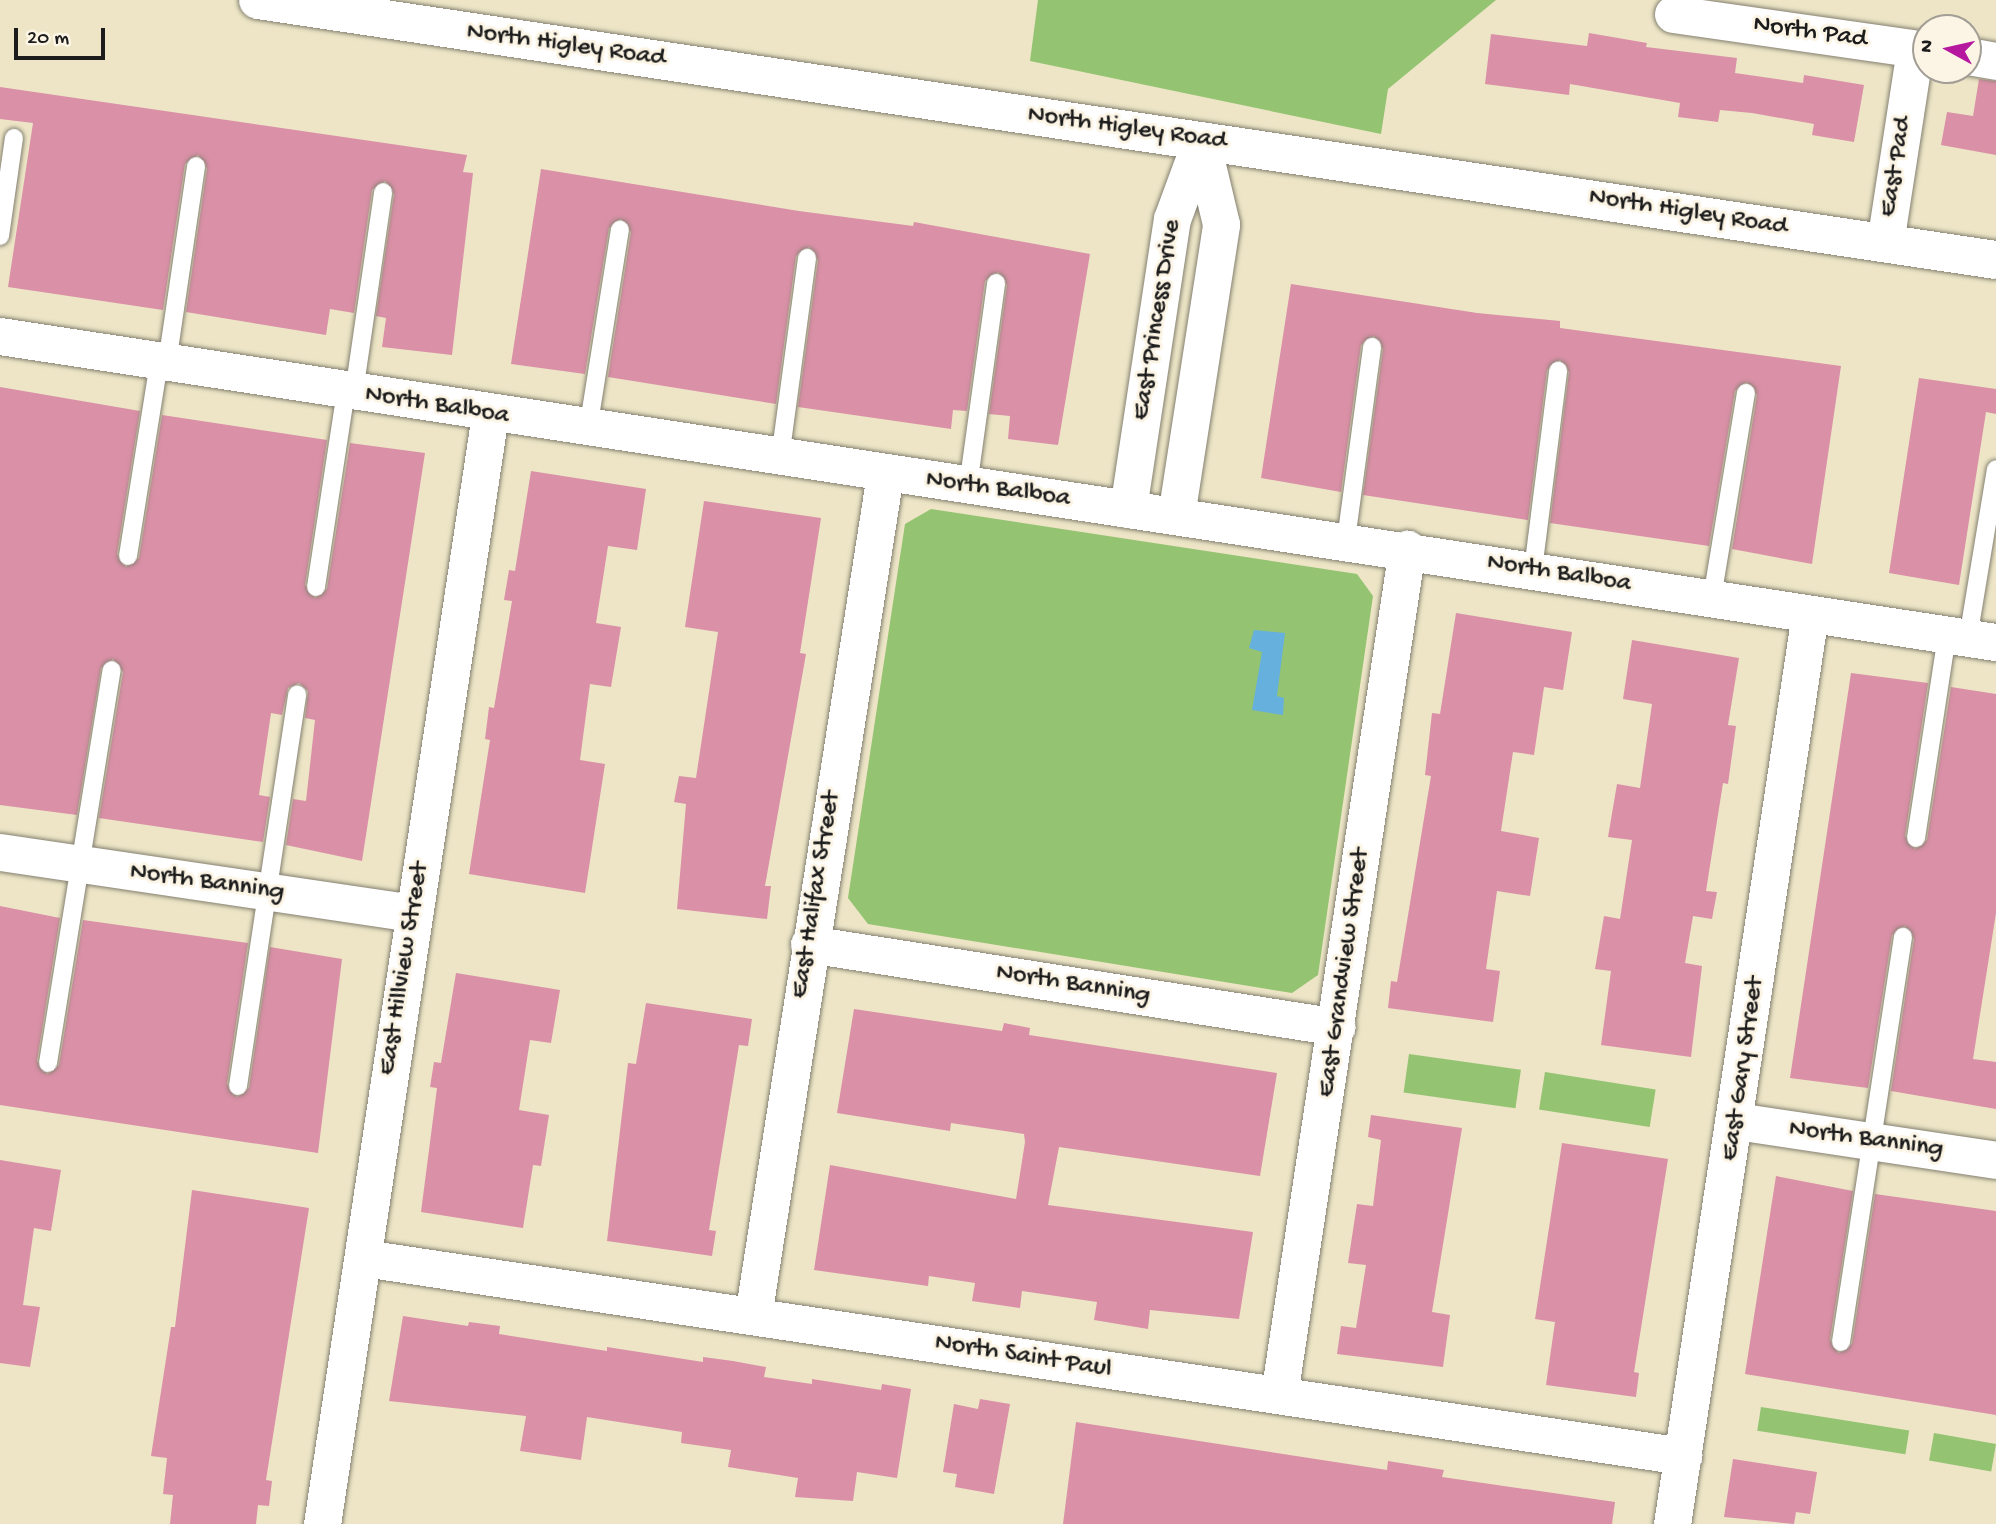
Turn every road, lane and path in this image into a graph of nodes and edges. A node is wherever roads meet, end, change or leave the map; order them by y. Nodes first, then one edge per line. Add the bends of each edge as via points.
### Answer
1 (258, 0) edge
2 (1690, 0) edge
3 (335, 6) edge
4 (1912, 48) edge
5 (1914, 84) edge
6 (14, 138) dead end
7 (1201, 140) junction
8 (196, 166) dead end
9 (383, 192) dead end
10 (620, 230) dead end
11 (0, 236) edge
12 (1885, 243) junction
13 (807, 258) dead end
14 (1996, 260) edge
15 (996, 284) dead end
16 (0, 336) edge
17 (1372, 347) dead end
18 (163, 362) junction
19 (1558, 372) dead end
20 (350, 392) junction
21 (1746, 393) dead end
22 (490, 414) junction
23 (588, 429) junction
24 (780, 458) junction
25 (1996, 469) edge
26 (886, 474) junction
27 (968, 486) junction
28 (1128, 509) junction
29 (1176, 516) junction
30 (1346, 540) junction
31 (1406, 549) junction
32 (128, 556) dead end
33 (1533, 570) junction
34 (316, 587) dead end
35 (1712, 598) junction
36 (1810, 614) junction
37 (1970, 639) edge
38 (112, 670) dead end
39 (297, 694) dead end
40 (1916, 838) dead end
41 (0, 852) edge
42 (83, 864) junction
43 (268, 892) junction
44 (414, 914) junction
45 (1903, 937) dead end
46 (809, 944) junction
47 (1337, 1027) junction
48 (48, 1063) dead end
49 (238, 1086) dead end
50 (1737, 1121) junction
51 (1874, 1141) junction
52 (1996, 1160) edge
53 (364, 1258) junction
54 (753, 1316) junction
55 (1842, 1342) dead end
56 (1279, 1395) junction
57 (1683, 1456) junction
58 (322, 1524) edge
59 (1672, 1524) edge

1 - 3 main road, North Higley Road
2 - 4 street, North Pad via 1673,14
3 - 7 main road, North Higley Road
5 - 12 street, East Pad
6 - 11 lane
7 - 12 main road, North Higley Road
7 - 28 street, East Princess Drive via 1172,219
7 - 29 street, East Princess Drive via 1221,224
8 - 18 lane
9 - 20 lane
10 - 23 lane
12 - 14 main road, North Higley Road
13 - 24 lane
15 - 27 lane
16 - 18 street, North Balboa
17 - 30 lane
18 - 20 street, North Balboa
18 - 32 lane
19 - 33 lane
20 - 22 street, North Balboa
20 - 34 lane
21 - 35 lane
22 - 23 street, North Balboa
22 - 44 street, East Hillview Street
23 - 24 street, North Balboa
24 - 26 street, North Balboa
25 - 37 lane
26 - 27 street, North Balboa
26 - 46 street, East Halifax Street
27 - 28 street, North Balboa
28 - 29 street, North Balboa
29 - 30 street, North Balboa
30 - 31 street, North Balboa
31 - 33 street, North Balboa
31 - 47 street, East Grandview Street
33 - 35 street, North Balboa
35 - 36 street, North Balboa
36 - 37 street, North Balboa
36 - 50 street, East Gary Street
37 - 40 lane
38 - 42 lane
39 - 43 lane
41 - 42 street, North Banning
42 - 43 street, North Banning
42 - 48 lane
43 - 44 street, North Banning
43 - 49 lane
44 - 53 street, East Hillview Street
45 - 51 lane
46 - 47 street, North Banning
46 - 54 street, East Halifax Street
47 - 56 street, East Grandview Street
50 - 51 street, North Banning
50 - 57 street, East Gary Street
51 - 52 street, North Banning
51 - 55 lane
53 - 54 street, North Saint Paul
53 - 58 street, East Hillview Street
54 - 56 street, North Saint Paul
56 - 57 street, North Saint Paul
57 - 59 street, East Gary Street

